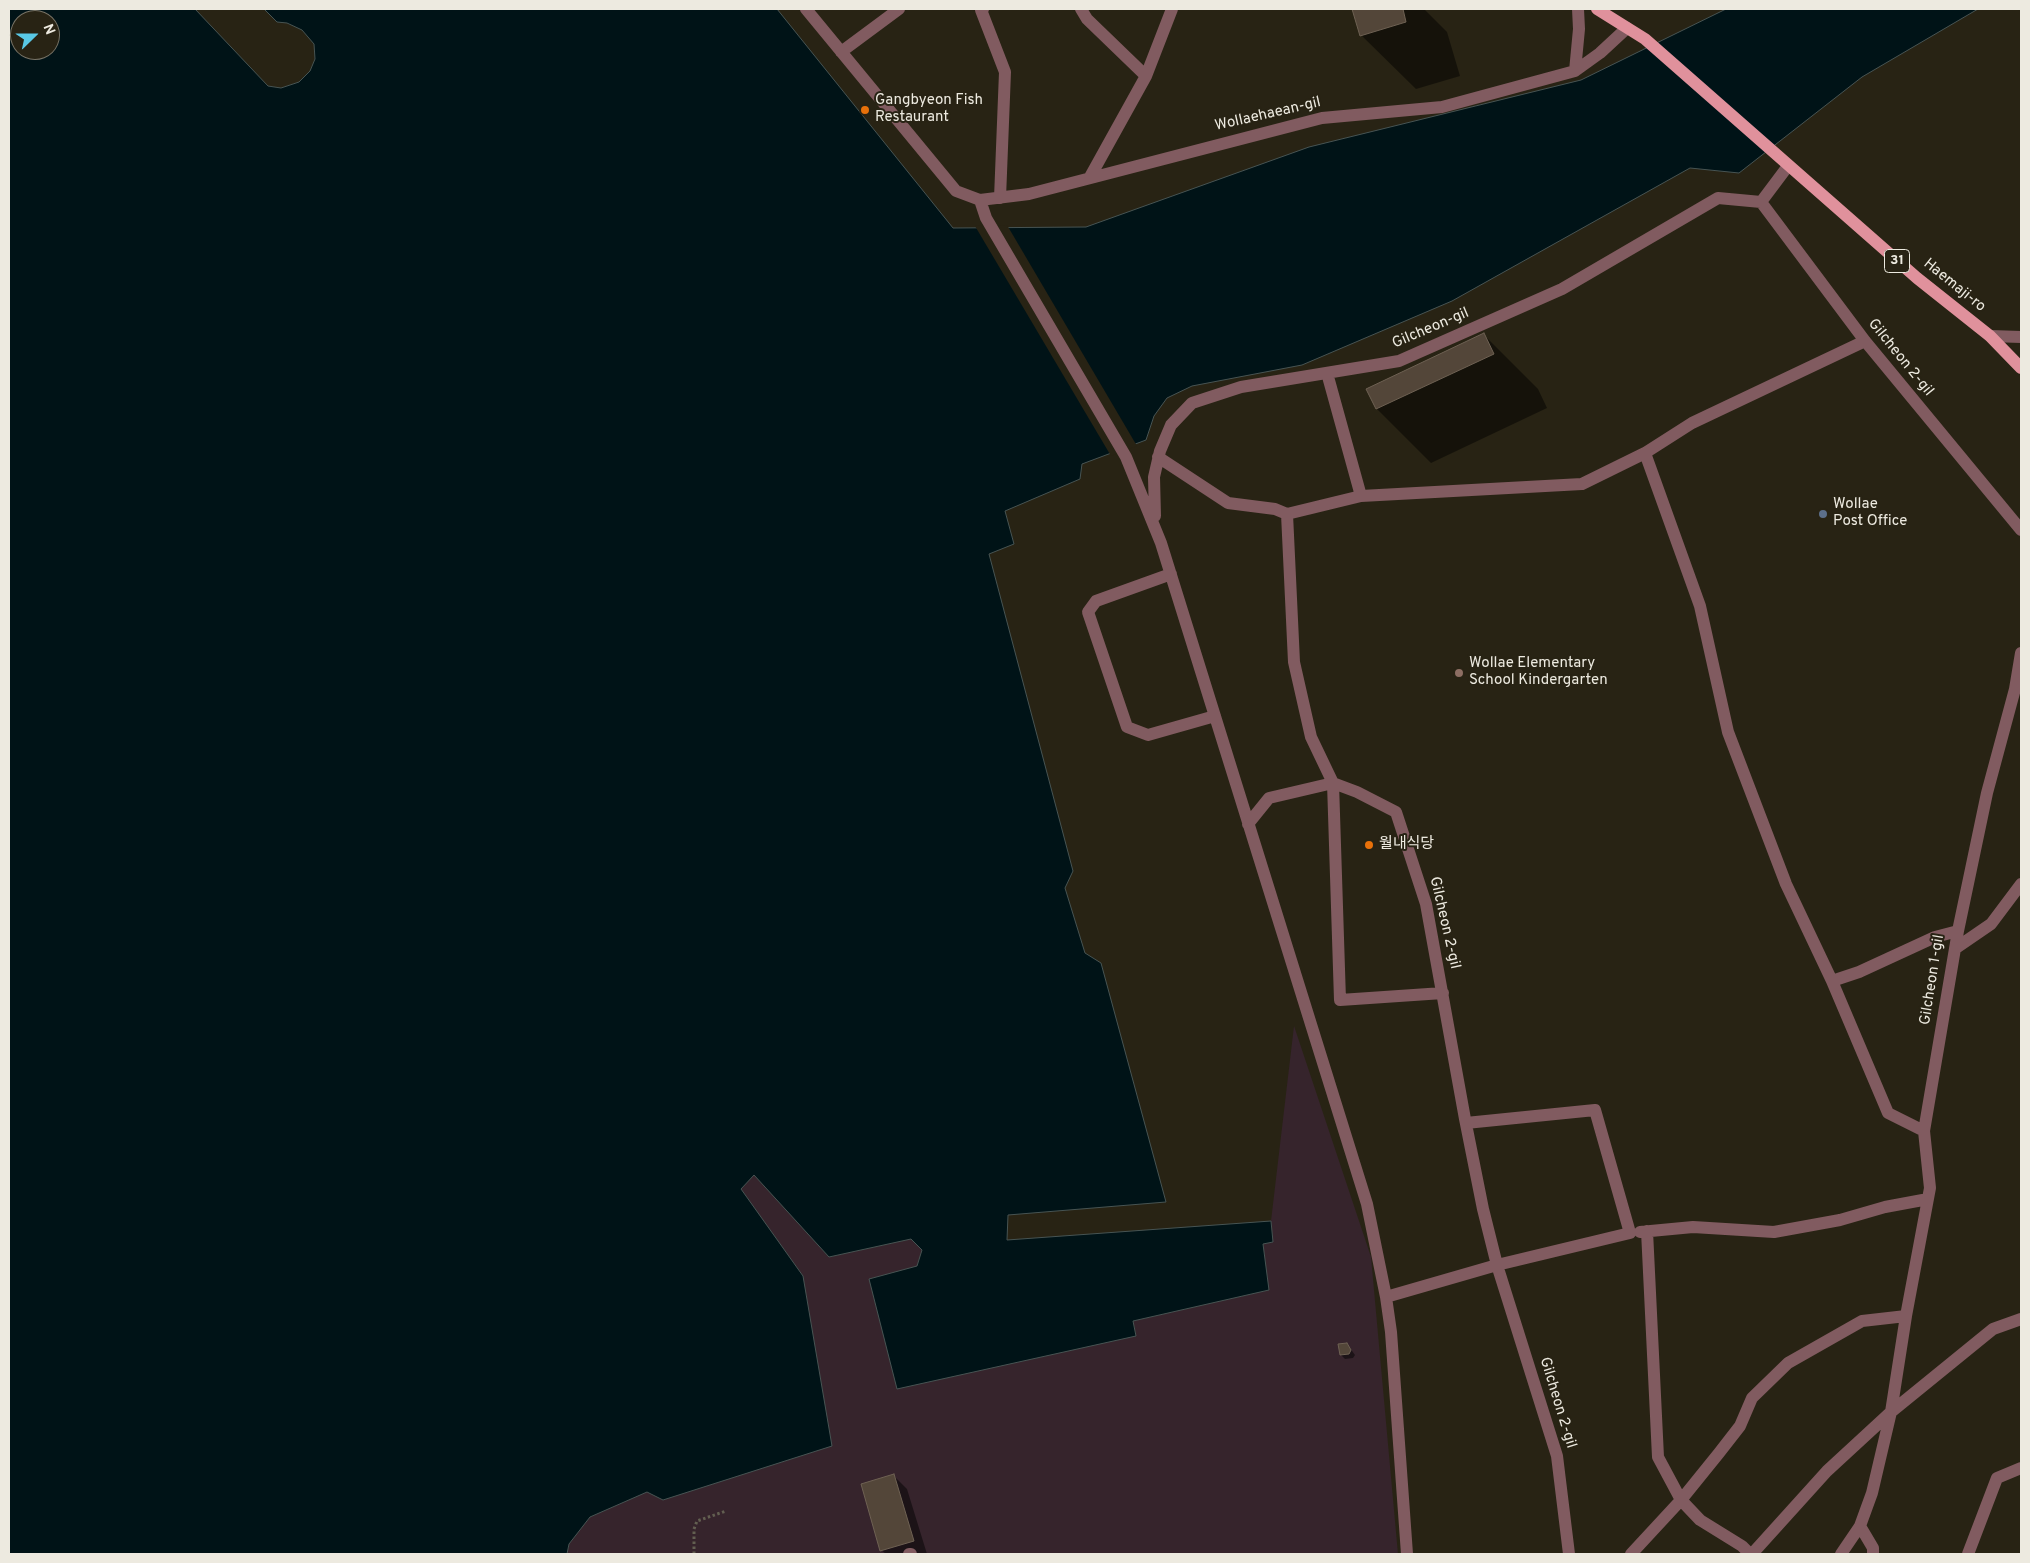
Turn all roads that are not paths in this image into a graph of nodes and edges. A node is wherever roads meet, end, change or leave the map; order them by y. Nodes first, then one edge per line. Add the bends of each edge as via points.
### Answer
1 (806, 9) edge
2 (899, 9) edge
3 (983, 9) edge
4 (1081, 9) edge
5 (1578, 9) edge
6 (1597, 9) edge
7 (1172, 10) edge
8 (1627, 28) junction
9 (841, 52) junction
10 (1575, 71) junction
11 (1146, 76) junction
12 (1788, 166) junction
13 (1090, 177) junction
14 (1000, 198) junction
15 (980, 200) junction
16 (1761, 202) junction
17 (1990, 336) junction
18 (2021, 337) edge
19 (1865, 341) junction
20 (2021, 368) edge
21 (1327, 373) junction
22 (1645, 453) junction
23 (1158, 457) junction
24 (1361, 496) junction
25 (1287, 514) junction
26 (2021, 530) edge
27 (1161, 543) junction
28 (1171, 574) junction
29 (2021, 653) edge
30 (1215, 716) junction
31 (1333, 783) junction
32 (1248, 824) junction
33 (2021, 884) edge
34 (1958, 931) junction
35 (1956, 948) junction
36 (1832, 981) junction
37 (1443, 993) junction
38 (1466, 1123) junction
39 (1924, 1131) junction
40 (1928, 1199) junction
41 (1647, 1231) junction
42 (1630, 1233) junction
43 (1497, 1265) junction
44 (1386, 1297) junction
45 (1906, 1316) junction
46 (2021, 1319) edge
47 (1892, 1412) junction
48 (2021, 1468) edge
49 (1681, 1500) junction
50 (1860, 1526) junction
51 (1407, 1554) edge
52 (1569, 1554) edge
53 (1631, 1554) edge
54 (1751, 1554) edge
55 (1841, 1554) edge
56 (1873, 1554) edge
57 (1968, 1554) edge

1 - 9 street
2 - 9 street
3 - 14 street via 1005,72
4 - 11 street via 1087,19
5 - 10 street via 1580,29
6 - 8 main road
7 - 11 street
8 - 10 street
8 - 12 main road, Haemaji-ro / 31 via 1645,38
9 - 15 street via 956,191
10 - 13 street, Wollaehaean-gil via 1442,108 1322,118
11 - 13 street
12 - 16 street
12 - 17 main road, Haemaji-ro / 31 via 1917,278
13 - 14 street, Wollaehaean-gil via 1029,194
14 - 15 street, Wollaehaean-gil
15 - 27 street via 986,218 1126,457
16 - 19 street, Gilcheon 2-gil
16 - 21 street, Gilcheon-gil via 1718,198 1562,289 1399,361
17 - 18 street
17 - 20 main road, Haemaji-ro / 31
19 - 22 street via 1692,423
19 - 26 street, Gilcheon 2-gil
21 - 23 street, Gilcheon-gil via 1241,387 1192,403 1171,425
21 - 24 street
22 - 24 street via 1582,484
22 - 36 street via 1700,606 1728,732 1786,884
23 - 25 street via 1228,503 1275,509
23 - 27 street, Gilcheon-gil via 1154,510
24 - 25 street
25 - 31 street via 1294,662 1311,737
27 - 28 street
28 - 30 street
28 - 30 street via 1096,601 1088,612 1127,727 1148,735
29 - 34 street, Gilcheon 1-gil
30 - 32 street
31 - 32 street via 1268,798
31 - 37 street, Gilcheon 2-gil via 1396,812 1426,904
31 - 37 street via 1340,1000
32 - 44 street via 1367,1204
33 - 35 street via 1991,924
34 - 35 street, Gilcheon 1-gil
34 - 36 street via 1935,937 1860,972
35 - 39 street, Gilcheon 1-gil
36 - 39 street via 1888,1113
37 - 38 street, Gilcheon 2-gil
38 - 42 street via 1595,1110
38 - 43 street, Gilcheon 2-gil via 1482,1209
39 - 40 street, Gilcheon 1-gil via 1930,1188
40 - 41 street via 1774,1232 1693,1227
40 - 45 street, Gilcheon 1-gil
41 - 42 street
41 - 49 street via 1658,1457
42 - 43 street
43 - 44 street
43 - 52 street, Gilcheon 2-gil via 1557,1456
44 - 51 street
45 - 47 street, Gilcheon 1-gil
45 - 49 street via 1862,1321 1788,1363 1752,1398 1740,1426
46 - 47 street via 1993,1329
47 - 50 street, Gilcheon 1-gil via 1872,1493
47 - 54 street via 1827,1471
48 - 57 street via 1997,1478
49 - 53 street
49 - 54 street via 1700,1520
50 - 55 street
50 - 56 street via 1873,1548

